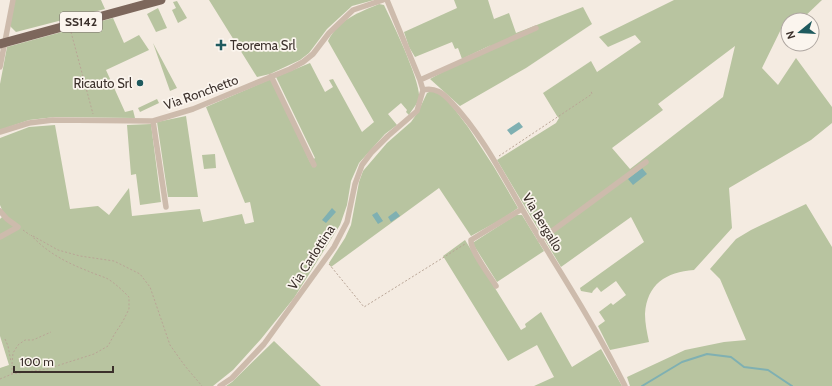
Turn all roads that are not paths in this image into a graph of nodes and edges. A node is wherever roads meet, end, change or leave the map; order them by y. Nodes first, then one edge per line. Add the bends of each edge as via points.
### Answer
1 (13, 0) edge
2 (161, 0) edge
3 (383, 0) edge
4 (387, 0) edge
5 (536, 28) dead end
6 (2, 44) edge
7 (0, 67) edge
8 (271, 76) junction
9 (420, 80) junction
10 (422, 90) junction
11 (153, 120) junction
12 (0, 132) edge
13 (646, 162) dead end
14 (314, 165) dead end
15 (166, 207) dead end
16 (522, 209) junction
17 (0, 211) edge
18 (0, 237) edge
19 (540, 240) junction
20 (496, 286) dead end
21 (625, 385) edge
22 (220, 386) edge

1 - 6 street
2 - 6 main road, SS142
3 - 8 street, Via Ronchetto via 353,10 328,33 303,62
4 - 9 street, Via Carlottina
5 - 9 street
6 - 7 street
8 - 11 street, Via Ronchetto via 193,109
8 - 14 street
9 - 10 street, Via Carlottina
10 - 16 street, Via Bergallo via 436,90 451,101 494,159
10 - 22 street, Via Carlottina via 417,111 388,136 362,165 347,222 334,247 264,344 232,378
11 - 12 street, Via Ronchetto via 53,120 30,123
11 - 15 street
13 - 19 street
16 - 19 street, Via Bergallo
16 - 20 street via 471,240 470,245
17 - 18 street via 18,227
19 - 21 street, Via Bergallo

